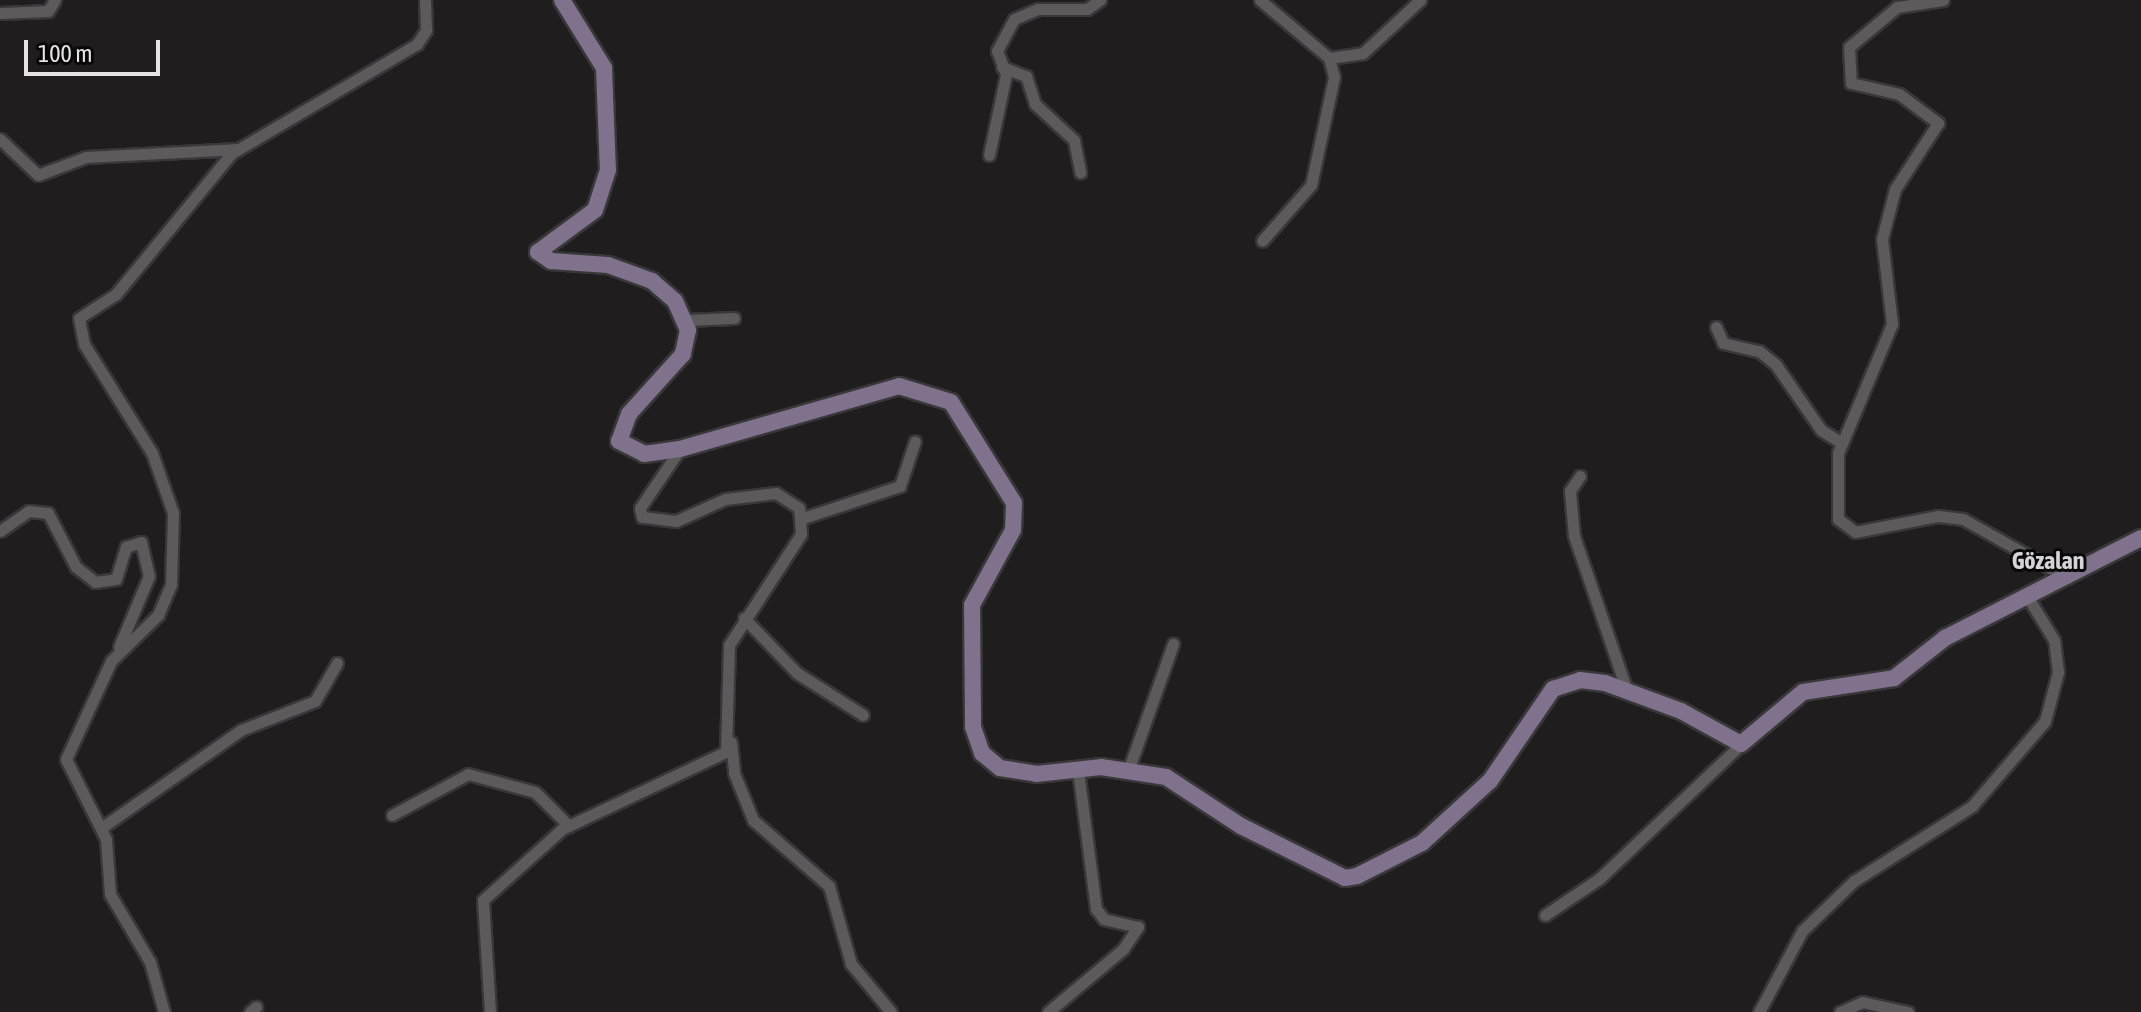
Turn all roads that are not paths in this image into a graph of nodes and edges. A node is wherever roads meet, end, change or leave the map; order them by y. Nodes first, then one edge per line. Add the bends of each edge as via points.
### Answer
1 (55, 0) edge
2 (425, 0) edge
3 (562, 0) edge
4 (1100, 0) edge
5 (1260, 0) edge
6 (1420, 0) edge
7 (1943, 0) edge
8 (0, 13) edge
9 (1329, 58) junction
10 (1002, 67) junction
11 (2, 145) edge
12 (239, 149) junction
13 (989, 155) dead end
14 (1080, 172) dead end
15 (1262, 241) dead end
16 (734, 318) dead end
17 (686, 320) junction
18 (1716, 327) dead end
19 (915, 441) dead end
20 (1842, 443) junction
21 (680, 449) junction
22 (1580, 476) dead end
23 (803, 518) junction
24 (0, 531) edge
25 (2141, 538) edge
26 (2069, 578) junction
27 (2029, 599) junction
28 (744, 618) junction
29 (1173, 644) dead end
30 (111, 661) junction
31 (337, 663) dead end
32 (1627, 692) junction
33 (863, 715) dead end
34 (731, 741) junction
35 (1741, 744) junction
36 (1078, 770) junction
37 (1128, 771) junction
38 (392, 815) dead end
39 (569, 826) junction
40 (101, 828) junction
41 (1545, 915) dead end
42 (164, 1012) edge
43 (490, 1012) edge
44 (891, 1012) edge
45 (1048, 1012) edge
46 (1759, 1012) edge
47 (1840, 1012) edge
48 (1908, 1012) edge

1 - 8 street via 48,11
2 - 12 street via 426,30 417,44
3 - 17 street via 602,61 608,170 595,210 538,252 551,261 637,274 668,292
4 - 10 street via 1087,9 1022,12 1003,35
5 - 9 street
6 - 9 street via 1363,53
7 - 20 street via 1897,7 1849,47 1851,83 1899,94 1938,123 1895,189 1880,249 1892,324
9 - 15 street via 1334,77 1315,177
10 - 13 street
10 - 14 street via 1026,76 1035,104 1074,140
11 - 12 street via 38,175 86,157
12 - 30 street via 116,294 79,318 84,344 152,453 173,513 171,585 158,615
16 - 17 street
17 - 21 street via 683,354 629,414 618,436 644,454
18 - 20 street via 1723,343 1759,351 1776,365 1814,421
19 - 23 street via 900,486
20 - 26 street via 1838,519 1846,529 1963,519
21 - 23 street via 640,508 642,517 676,521 759,492 788,498
21 - 36 street via 890,387 914,386 951,402 978,450 1007,482 1015,514 972,605 978,746 990,762 1013,771
22 - 32 street via 1570,491 1574,536
23 - 28 street via 794,552
24 - 30 street via 29,511 48,513 76,567 95,582 116,579 126,547 141,542 149,555 146,592
25 - 26 street
26 - 27 street
27 - 35 street via 1933,645 1894,678 1803,692
27 - 46 street via 2054,640 2058,672 2045,721 1972,806 1854,881 1802,931
28 - 33 street via 797,673
28 - 34 street via 729,645
29 - 37 street
30 - 40 street via 66,759
31 - 40 street via 315,701 241,730
32 - 35 street
32 - 37 street via 1587,679 1547,693 1490,781 1422,843 1357,876 1328,870 1227,819 1184,784
34 - 39 street via 714,763
34 - 44 street via 734,773 753,820 829,886 851,964 867,992
35 - 41 street via 1600,878
36 - 37 street
36 - 45 street via 1096,909 1104,919 1138,927 1123,949
38 - 39 street via 468,774 535,792
39 - 43 street via 483,900
40 - 42 street via 110,894 150,962
47 - 48 street via 1862,1002

